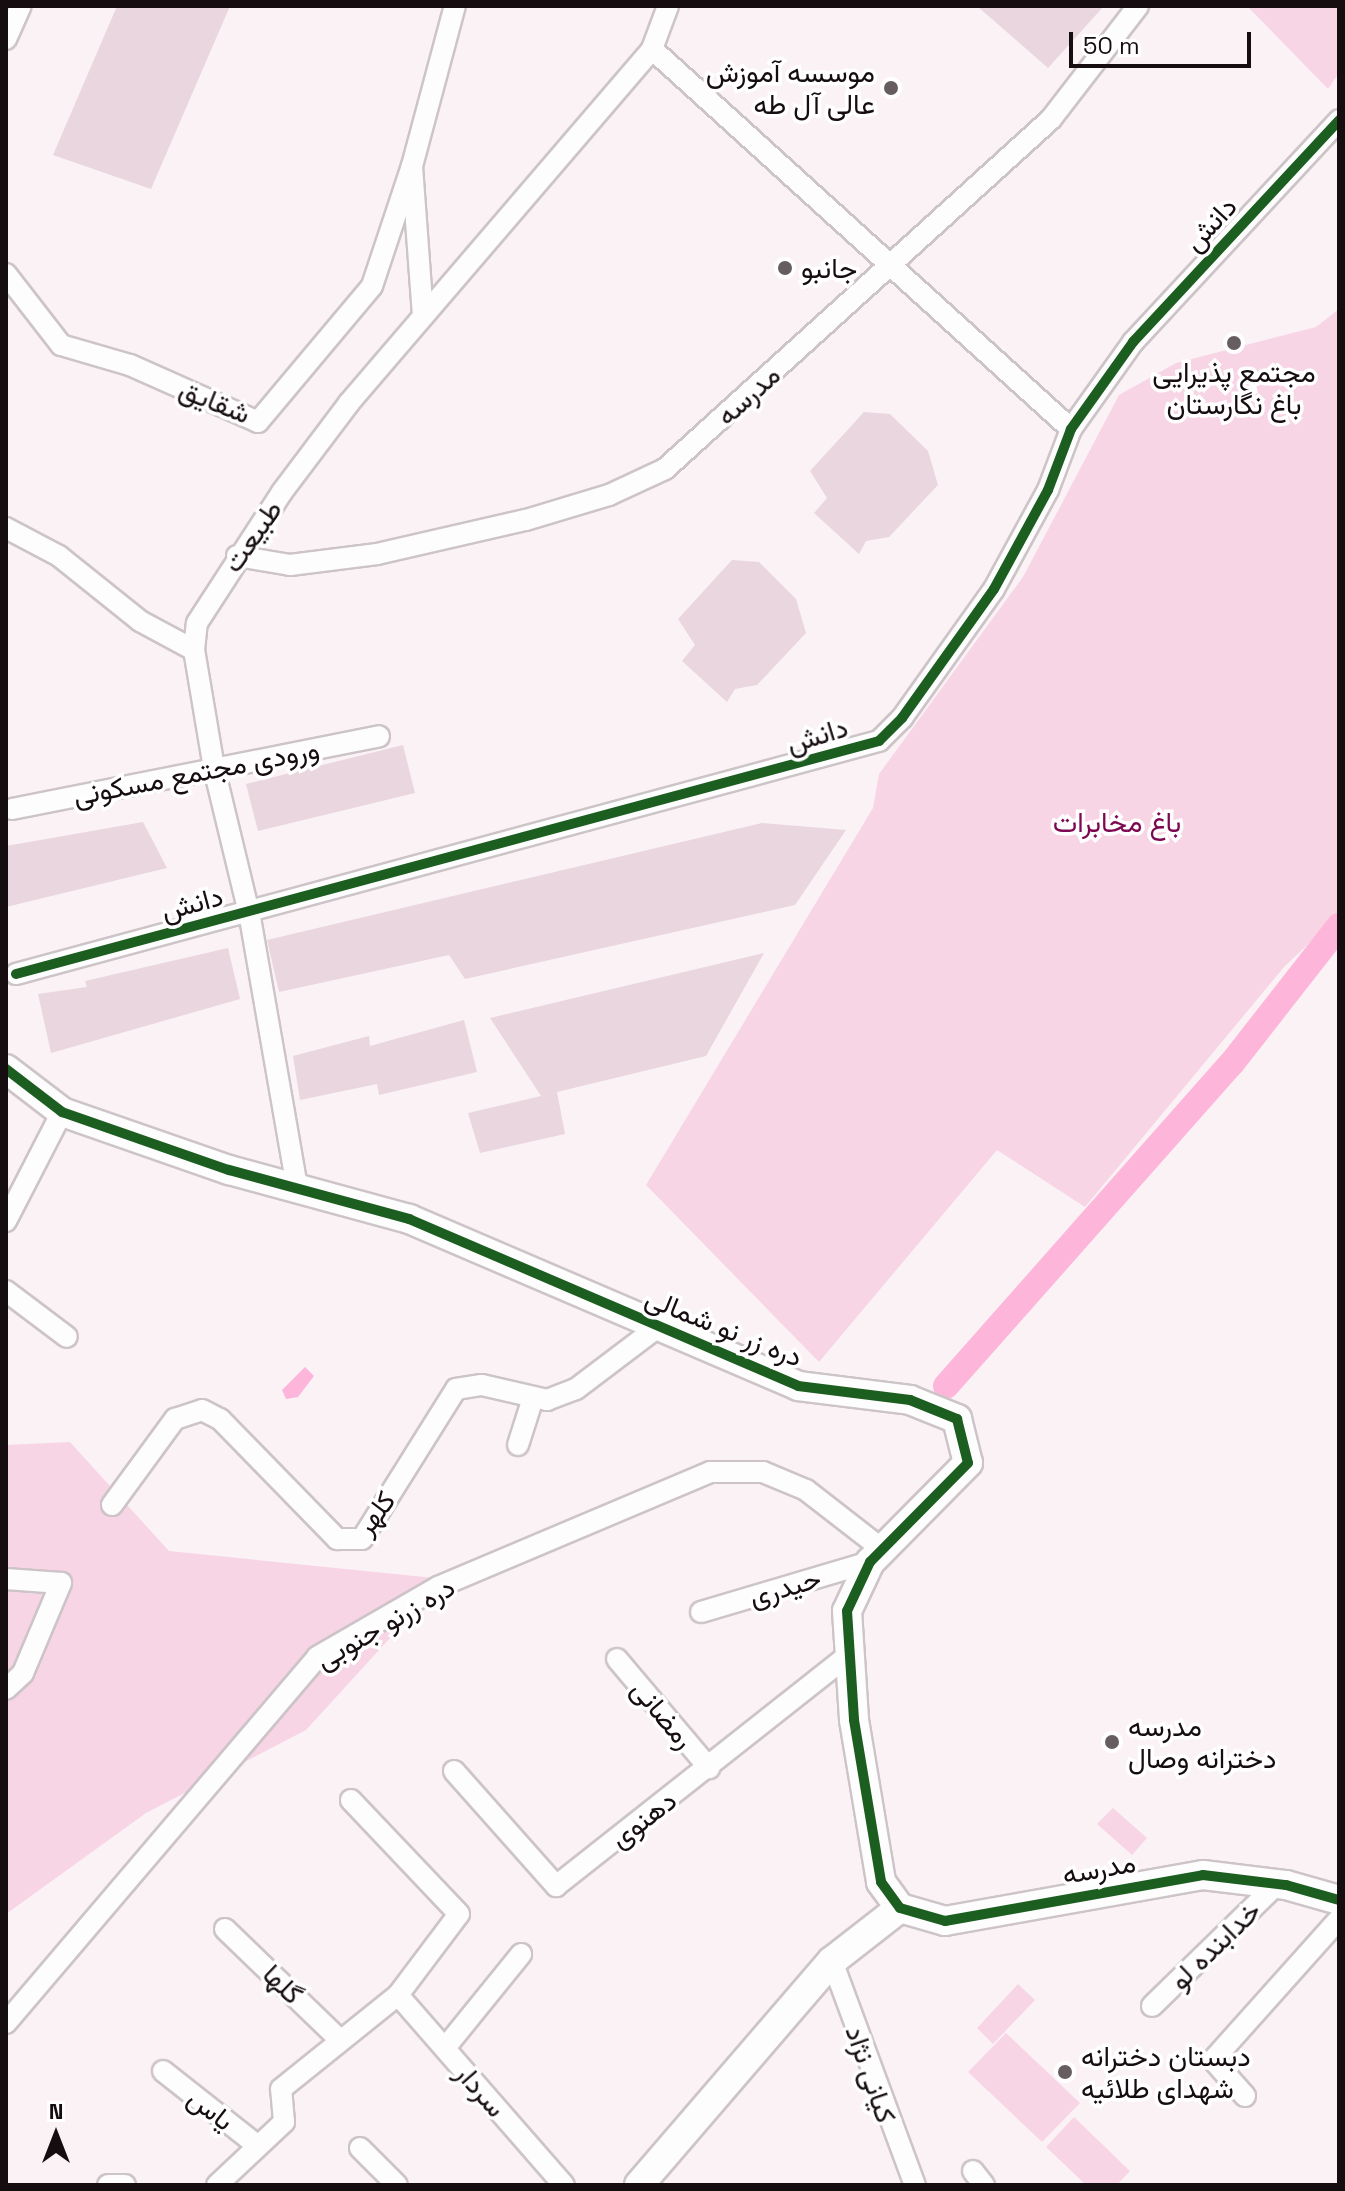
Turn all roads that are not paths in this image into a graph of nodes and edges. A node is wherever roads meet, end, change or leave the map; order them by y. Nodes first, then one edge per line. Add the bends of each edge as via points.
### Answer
1 (21, 6) edge
2 (455, 6) edge
3 (668, 6) edge
4 (1138, 6) edge
5 (6, 39) edge
6 (652, 49) junction
7 (1339, 120) edge
8 (412, 166) junction
9 (892, 266) junction
10 (6, 274) edge
11 (423, 316) junction
12 (1071, 429) junction
13 (6, 528) edge
14 (237, 556) junction
15 (194, 650) junction
16 (379, 736) dead end
17 (214, 768) junction
18 (12, 809) dead end
19 (249, 913) junction
20 (16, 974) dead end
21 (6, 1069) edge
22 (62, 1112) junction
23 (297, 1187) junction
24 (6, 1221) edge
25 (6, 1291) edge
26 (658, 1327) junction
27 (67, 1337) dead end
28 (533, 1398) junction
29 (518, 1445) dead end
30 (112, 1505) dead end
31 (876, 1556) junction
32 (6, 1579) edge
33 (701, 1612) dead end
34 (850, 1654) junction
35 (617, 1659) dead end
36 (6, 1689) edge
37 (709, 1768) junction
38 (454, 1771) dead end
39 (351, 1800) dead end
40 (1277, 1884) junction
41 (1339, 1900) edge
42 (900, 1908) junction
43 (1339, 1919) edge
44 (225, 1929) dead end
45 (521, 1954) dead end
46 (832, 1961) junction
47 (398, 1995) junction
48 (1152, 2006) dead end
49 (6, 2023) edge
50 (340, 2040) junction
51 (445, 2048) junction
52 (163, 2071) dead end
53 (1245, 2096) dead end
54 (258, 2146) junction
55 (360, 2148) dead end
56 (108, 2185) edge
57 (125, 2185) edge
58 (217, 2185) edge
59 (397, 2185) edge
60 (564, 2185) edge
61 (639, 2185) edge
62 (915, 2185) edge

1 - 5 street
2 - 8 street, شقایق
3 - 6 street, طبیعت
4 - 9 street, مدرسه via 1051,119
6 - 9 street
6 - 11 street, طبیعت
7 - 12 street, دانش via 1133,342
8 - 10 street, شقایق via 372,286 258,422 130,365 61,345
8 - 11 street, شقایق
9 - 12 street
9 - 14 street, مدرسه via 665,469 609,495 377,554 290,565
11 - 14 street, طبیعت via 349,403
12 - 19 street, دانش via 1048,490 994,589 902,718 879,741
13 - 15 street via 59,556 140,621
14 - 15 street, طبیعت via 206,601
15 - 17 street, طبیعت
16 - 17 street, ورودی مجتمع مسکونی
17 - 18 street, ورودی مجتمع مسکونی
17 - 19 street, طبیعت
19 - 20 street, دانش
19 - 23 street, طبیعت
21 - 22 street, دره زر نو شمالی
22 - 23 street, دره زر نو شمالی via 140,1142
22 - 24 street
23 - 26 street, دره زر نو شمالی via 409,1219
25 - 27 street
26 - 28 street, کلهر via 576,1389
26 - 31 street, دره زر نو شمالی via 798,1386 910,1400 957,1419 968,1463
28 - 29 street
28 - 30 street, کلهر via 482,1385 456,1389 362,1539 337,1539 220,1419 202,1410 175,1419
31 - 33 street, حیدری
31 - 34 street, دره زر نو شمالی via 847,1611
31 - 49 street, دره زرنو جنوبی via 806,1490 763,1472 710,1472 438,1587 317,1657
32 - 36 street via 61,1583 23,1673
34 - 37 street, دهنوی
34 - 42 street, دره زر نو شمالی via 854,1720 881,1882
35 - 37 street, رمضانی
37 - 38 street, دهنوی via 556,1886
39 - 47 street via 459,1914
40 - 41 street, مدرسه
40 - 42 street, مدرسه via 1203,1875 945,1921
40 - 48 street, خدابنده لو
42 - 46 street
43 - 53 street via 1213,2060
44 - 50 street, گلها
45 - 51 street
46 - 61 street
46 - 62 street, کیانی نژاد
47 - 50 street
47 - 51 street, سردار
50 - 54 street via 281,2089 284,2122
51 - 60 street, سردار
52 - 54 street, یاس
54 - 58 street
55 - 59 street
56 - 57 street

